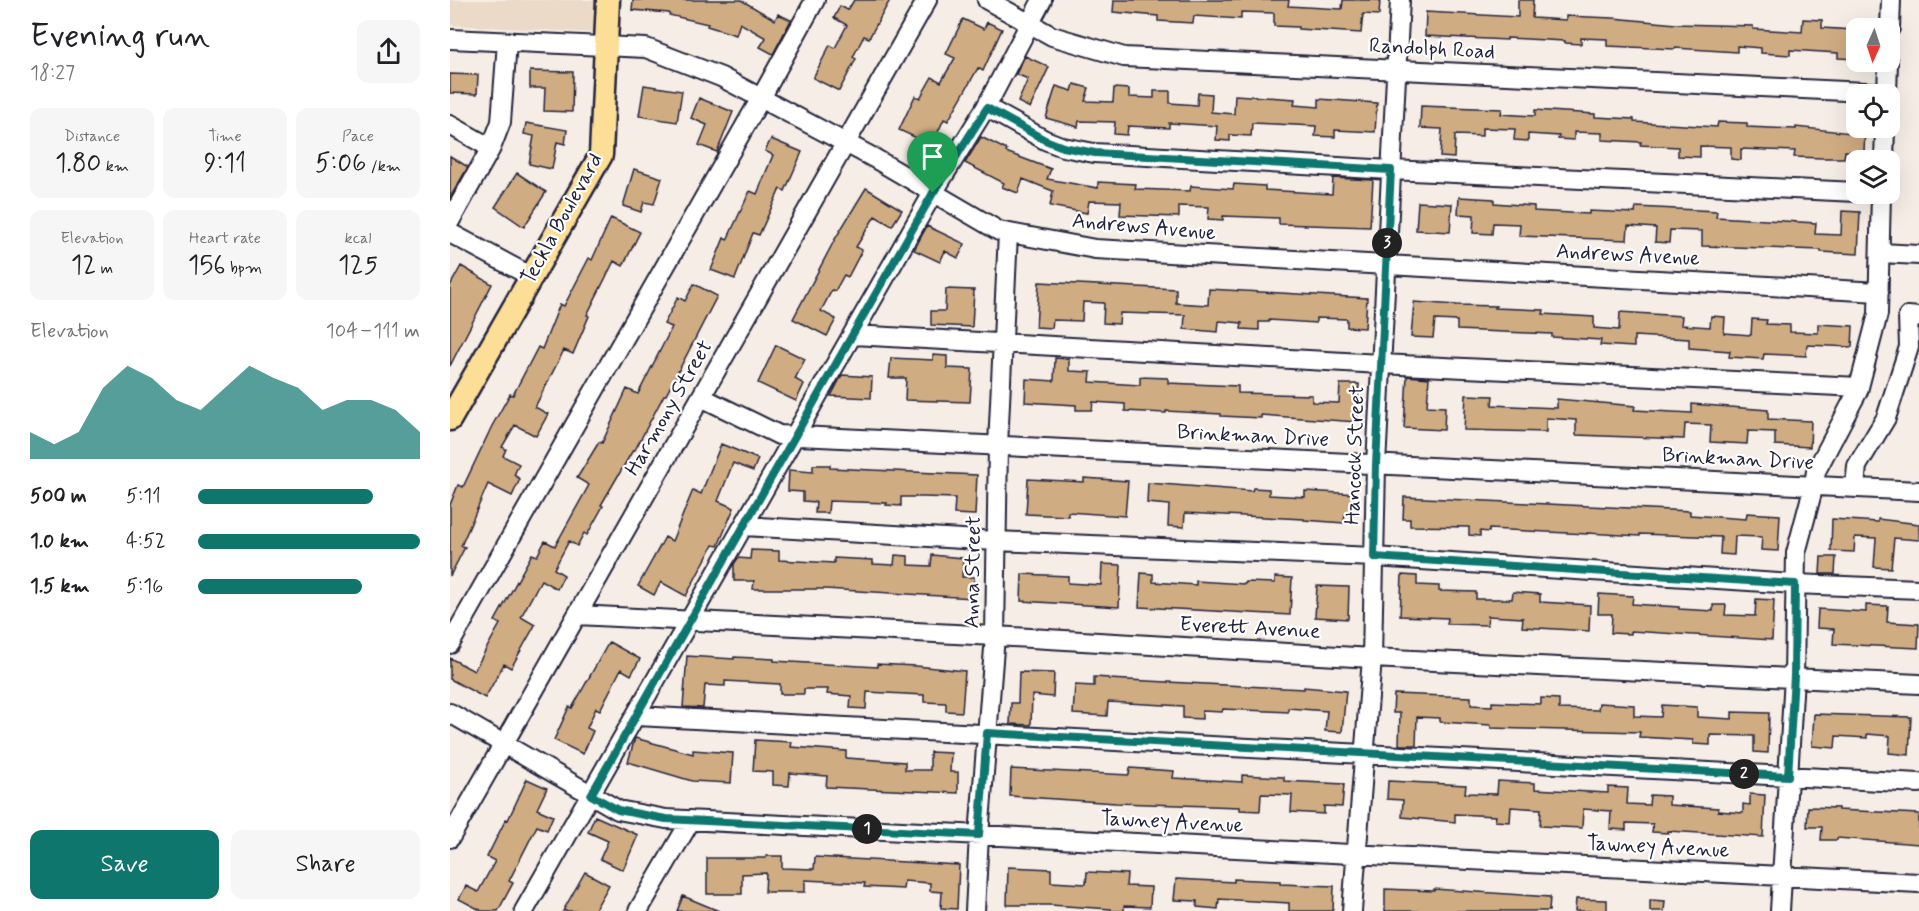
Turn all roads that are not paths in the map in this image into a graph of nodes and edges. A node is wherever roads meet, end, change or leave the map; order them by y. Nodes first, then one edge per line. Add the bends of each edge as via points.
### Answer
1 (608, 0) edge
2 (927, 0) edge
3 (987, 0) edge
4 (1042, 0) edge
5 (1400, 0) edge
6 (1891, 0) edge
7 (811, 1) edge
8 (1890, 18) edge
9 (1029, 23) junction
10 (450, 39) edge
11 (507, 42) junction
12 (606, 46) junction
13 (1396, 70) junction
14 (1846, 92) edge
15 (761, 99) junction
16 (987, 108) junction
17 (450, 125) edge
18 (846, 143) junction
19 (491, 148) junction
20 (1391, 170) junction
21 (1846, 191) edge
22 (933, 193) junction
23 (1882, 204) edge
24 (450, 221) edge
25 (450, 233) edge
26 (1008, 233) junction
27 (1881, 253) junction
28 (1919, 255) edge
29 (1386, 265) junction
30 (532, 277) junction
31 (1879, 291) junction
32 (1878, 314) junction
33 (1914, 316) edge
34 (853, 335) junction
35 (1003, 343) junction
36 (1381, 364) junction
37 (1859, 387) junction
38 (701, 397) junction
39 (450, 419) edge
40 (795, 436) junction
41 (998, 446) junction
42 (1376, 465) junction
43 (1814, 485) junction
44 (1855, 487) junction
45 (1919, 491) edge
46 (744, 526) junction
47 (996, 541) junction
48 (1374, 557) junction
49 (1795, 584) junction
50 (1919, 589) edge
51 (578, 615) junction
52 (690, 621) junction
53 (995, 636) junction
54 (450, 644) edge
55 (1372, 658) junction
56 (1794, 676) junction
57 (1919, 684) edge
58 (450, 713) edge
59 (637, 716) junction
60 (987, 733) junction
61 (504, 744) junction
62 (1364, 754) junction
63 (1788, 776) junction
64 (1919, 783) edge
65 (591, 795) junction
66 (691, 820) junction
67 (979, 835) junction
68 (450, 838) edge
69 (1355, 854) junction
70 (1782, 876) junction
71 (1919, 883) edge
72 (524, 911) edge
73 (638, 911) edge
74 (975, 911) edge
75 (1352, 911) edge
76 (1780, 911) edge

1 - 12 main road, Teckla Boulevard
2 - 18 street, Harmony Street
3 - 9 street, Randolph Road
4 - 9 street
5 - 13 street, Hancock Street
6 - 8 street
7 - 15 street
9 - 13 street, Randolph Road via 1052,36 1124,57
9 - 16 street
10 - 11 street, Andrews Avenue
11 - 12 street, Andrews Avenue
11 - 19 street via 501,122
12 - 15 street, Andrews Avenue via 646,48 720,77
12 - 30 main road, Teckla Boulevard via 601,154
13 - 14 street, Randolph Road
13 - 20 street, Hancock Street
15 - 18 street, Andrews Avenue
15 - 54 street
16 - 20 street via 1045,140 1095,153
16 - 22 street
17 - 19 street
18 - 22 street, Andrews Avenue
18 - 38 street, Harmony Street
19 - 24 street
20 - 21 street
20 - 29 street, Hancock Street
22 - 26 street, Andrews Avenue
22 - 34 street
23 - 27 street
25 - 30 street
26 - 29 street, Andrews Avenue via 1095,249
26 - 35 street, Anna Street
27 - 28 street
27 - 31 street
29 - 31 street, Andrews Avenue
29 - 36 street, Hancock Street
30 - 39 main road, Teckla Boulevard
31 - 32 street
32 - 33 street
32 - 37 street
33 - 44 street via 1909,347 1886,418 1857,466
34 - 35 street
34 - 40 street
35 - 36 street
35 - 41 street, Anna Street
36 - 37 street
36 - 42 street, Hancock Street
37 - 43 street via 1816,471
38 - 40 street, Brinkman Drive via 779,435
38 - 51 street, Harmony Street
40 - 41 street, Brinkman Drive
40 - 46 street
41 - 42 street, Brinkman Drive
41 - 47 street, Anna Street
42 - 43 street, Brinkman Drive
42 - 48 street, Hancock Street
43 - 44 street, Brinkman Drive
43 - 49 street via 1796,553
44 - 45 street, Brinkman Drive
46 - 47 street
46 - 52 street
47 - 48 street
47 - 53 street, Anna Street
48 - 49 street
48 - 55 street, Hancock Street
49 - 50 street
49 - 56 street
51 - 52 street, Everett Avenue
51 - 61 street, Harmony Street
52 - 53 street, Everett Avenue
52 - 59 street
53 - 55 street, Everett Avenue
53 - 60 street, Anna Street
55 - 56 street, Everett Avenue
55 - 62 street, Hancock Street
56 - 57 street, Everett Avenue
56 - 63 street
58 - 61 street, Tawney Avenue
59 - 60 street
59 - 65 street
60 - 62 street
60 - 67 street, Anna Street
61 - 65 street, Tawney Avenue
61 - 68 street, Harmony Street
62 - 63 street
62 - 69 street, Hancock Street
63 - 64 street
63 - 70 street
65 - 66 street, Tawney Avenue via 618,810
65 - 72 street
66 - 67 street, Tawney Avenue
66 - 73 street
67 - 69 street, Tawney Avenue
67 - 74 street, Anna Street
69 - 70 street, Tawney Avenue
69 - 75 street, Hancock Street
70 - 71 street, Tawney Avenue
70 - 76 street

